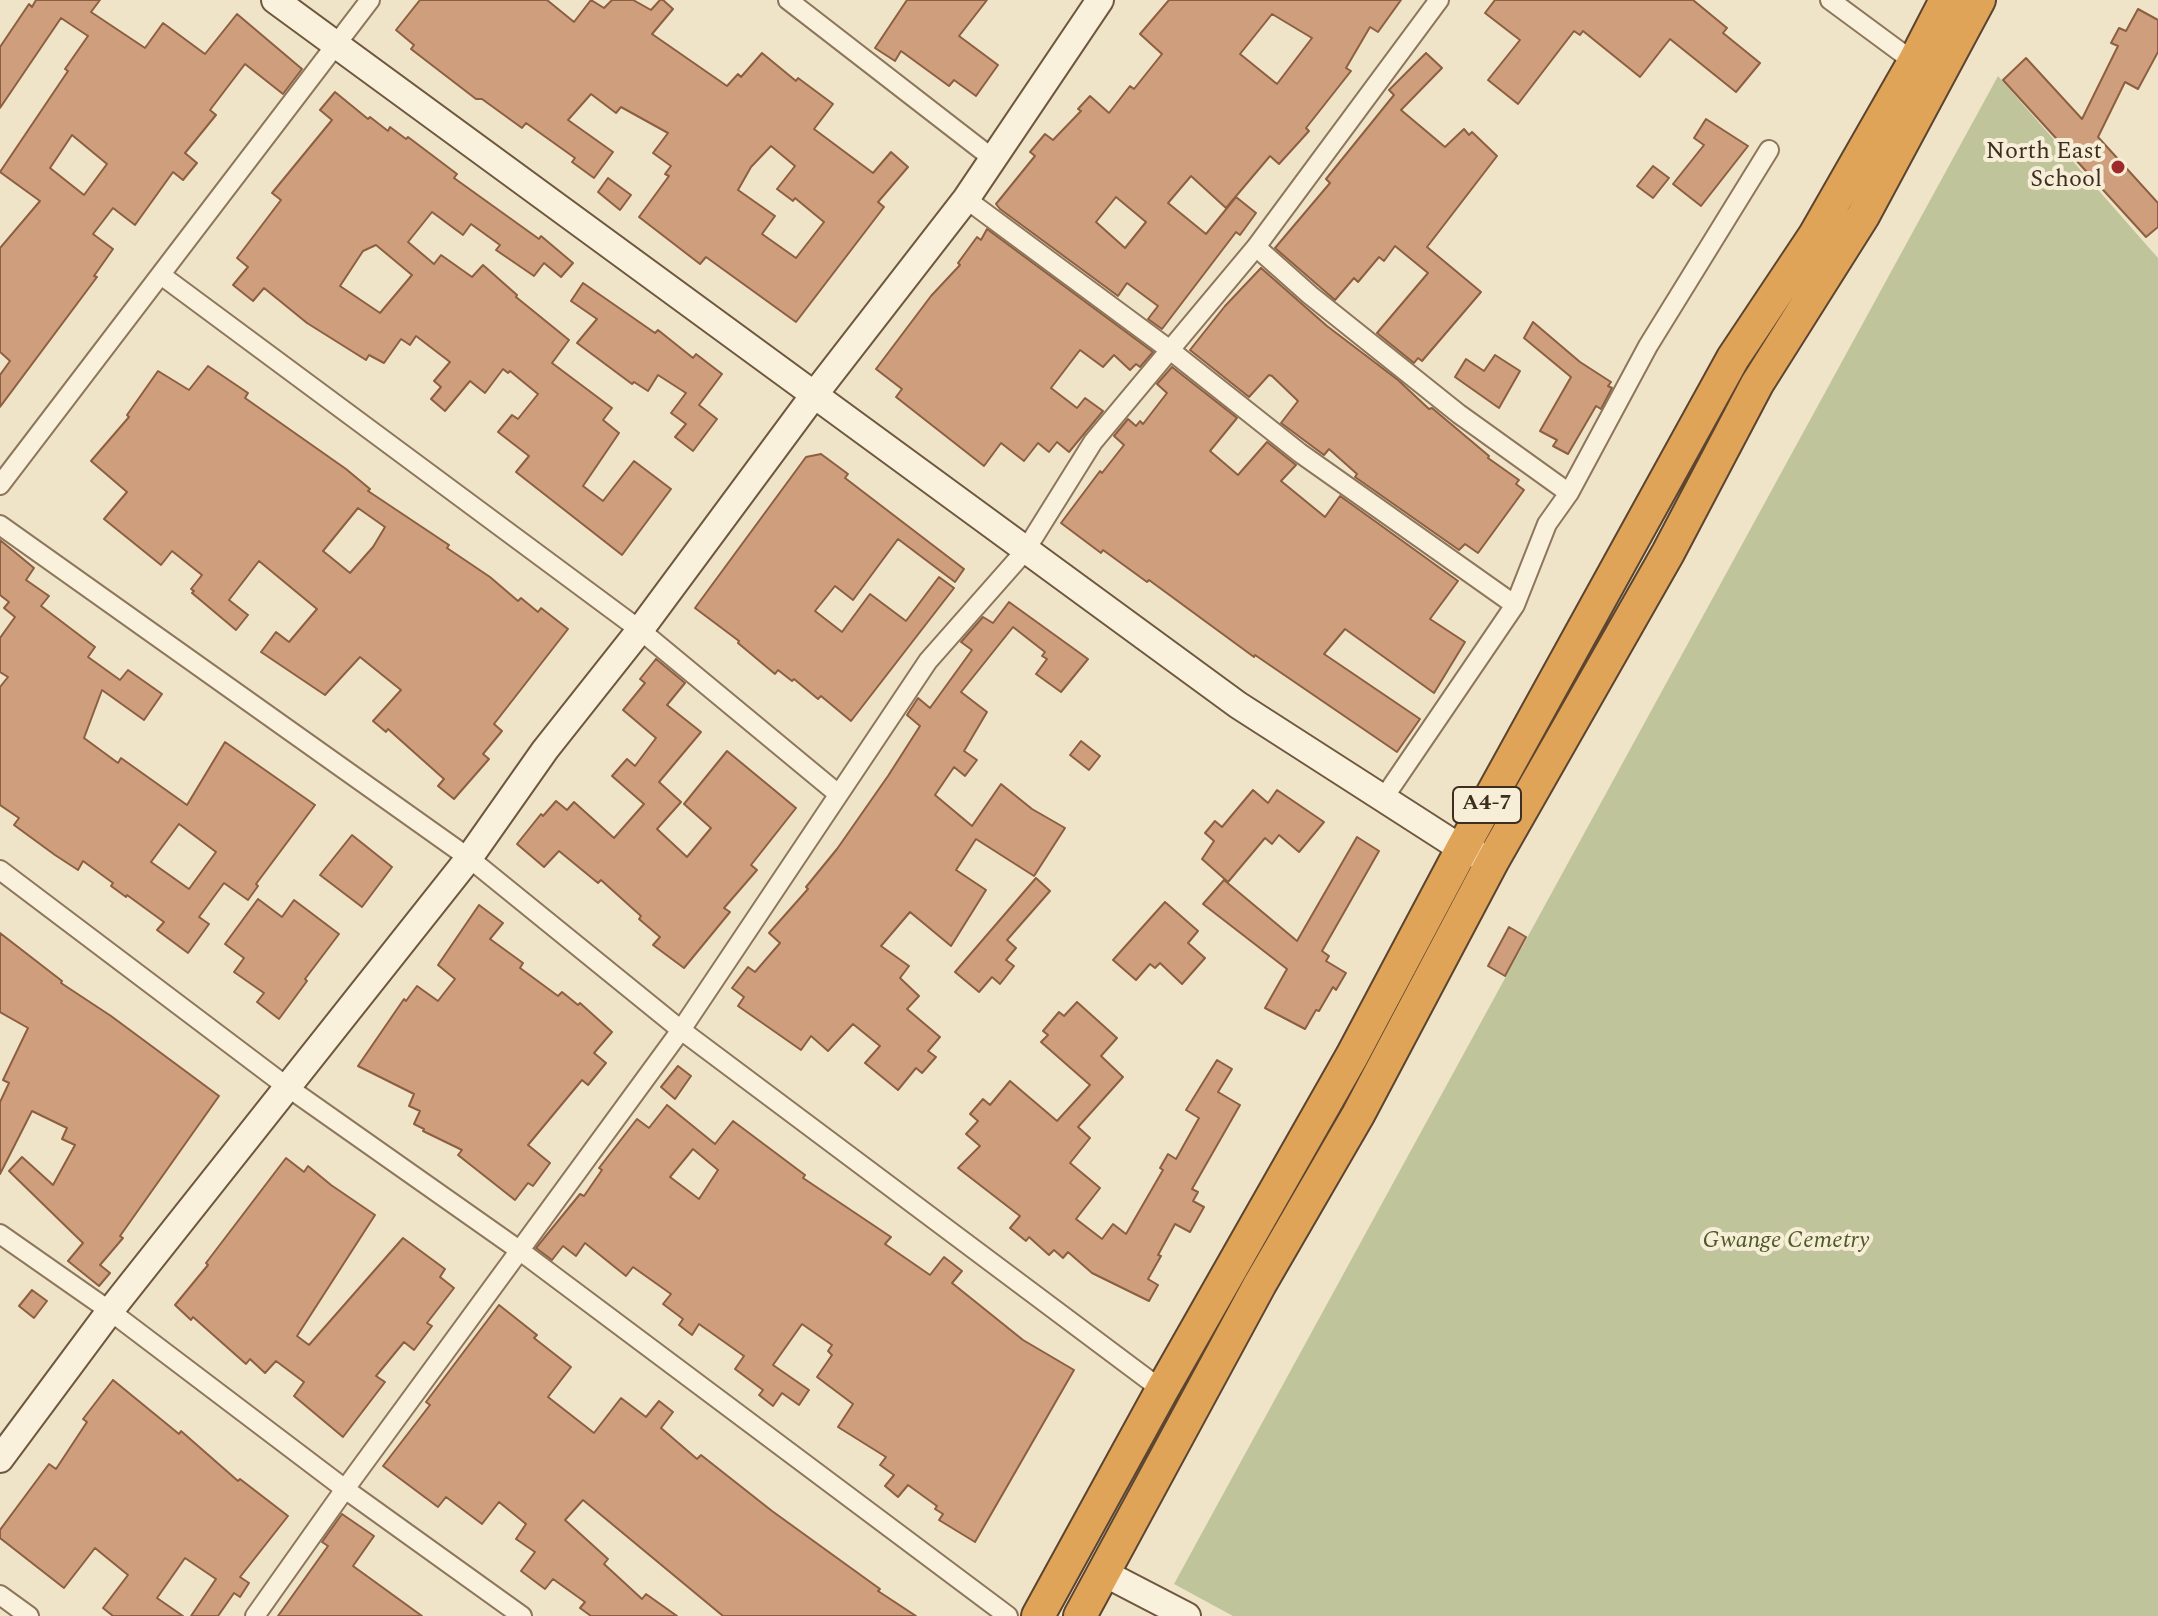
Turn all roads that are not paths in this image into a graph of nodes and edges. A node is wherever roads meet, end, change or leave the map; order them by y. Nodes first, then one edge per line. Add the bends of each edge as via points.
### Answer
1 (275, 0) edge
2 (370, 0) edge
3 (788, 0) edge
4 (1100, 0) edge
5 (1439, 0) edge
6 (1830, 0) edge
7 (1946, 0) edge
8 (1979, 0) edge
9 (335, 45) junction
10 (1914, 62) junction
11 (1769, 150) dead end
12 (992, 158) junction
13 (966, 199) junction
14 (1256, 247) junction
15 (161, 275) junction
16 (1170, 350) junction
17 (814, 395) junction
18 (0, 485) edge
19 (1569, 493) junction
20 (0, 525) edge
21 (1025, 551) junction
22 (1515, 605) junction
23 (640, 630) junction
24 (837, 793) junction
25 (1383, 799) junction
26 (1462, 849) junction
27 (469, 858) junction
28 (1493, 860) junction
29 (0, 870) edge
30 (681, 1030) junction
31 (286, 1086) junction
32 (0, 1234) edge
33 (519, 1250) junction
34 (110, 1311) junction
35 (1162, 1390) junction
36 (0, 1459) edge
37 (345, 1489) junction
38 (1104, 1573) junction
39 (0, 1595) edge
40 (29, 1616) edge
41 (255, 1616) edge
42 (522, 1616) edge
43 (1008, 1616) edge
44 (1038, 1616) edge
45 (1080, 1616) edge
46 (1187, 1616) edge

1 - 9 main road
2 - 9 street
3 - 12 street
4 - 12 main road
5 - 14 street
6 - 10 street
7 - 10 highway, A4-7
8 - 28 highway, A4-7 via 1863,216 1757,384 1668,553
9 - 15 street
9 - 17 main road
10 - 26 highway, A4-7 via 1815,235 1733,358
11 - 19 street via 1648,346
12 - 13 main road
13 - 16 street
13 - 17 main road
14 - 16 street
14 - 19 street via 1459,414
15 - 18 street
15 - 23 street
16 - 21 street via 1093,442
16 - 22 street via 1300,453
17 - 21 main road
17 - 23 main road
19 - 22 street via 1547,524
20 - 27 street
21 - 24 street via 928,661
21 - 25 main road via 1238,705
22 - 25 street
23 - 24 street
23 - 27 main road
24 - 30 street
25 - 26 main road
26 - 28 main road
26 - 35 highway, A4-7 via 1352,1056
27 - 30 street
27 - 31 main road
28 - 38 highway, A4-7
29 - 31 street
30 - 33 street
30 - 35 street
31 - 33 street
31 - 34 main road
32 - 34 street
33 - 37 street
33 - 43 street
34 - 36 main road
34 - 37 street
35 - 44 highway, A4-7
37 - 41 street
37 - 42 street
38 - 45 highway, A4-7
38 - 46 main road
39 - 40 street

